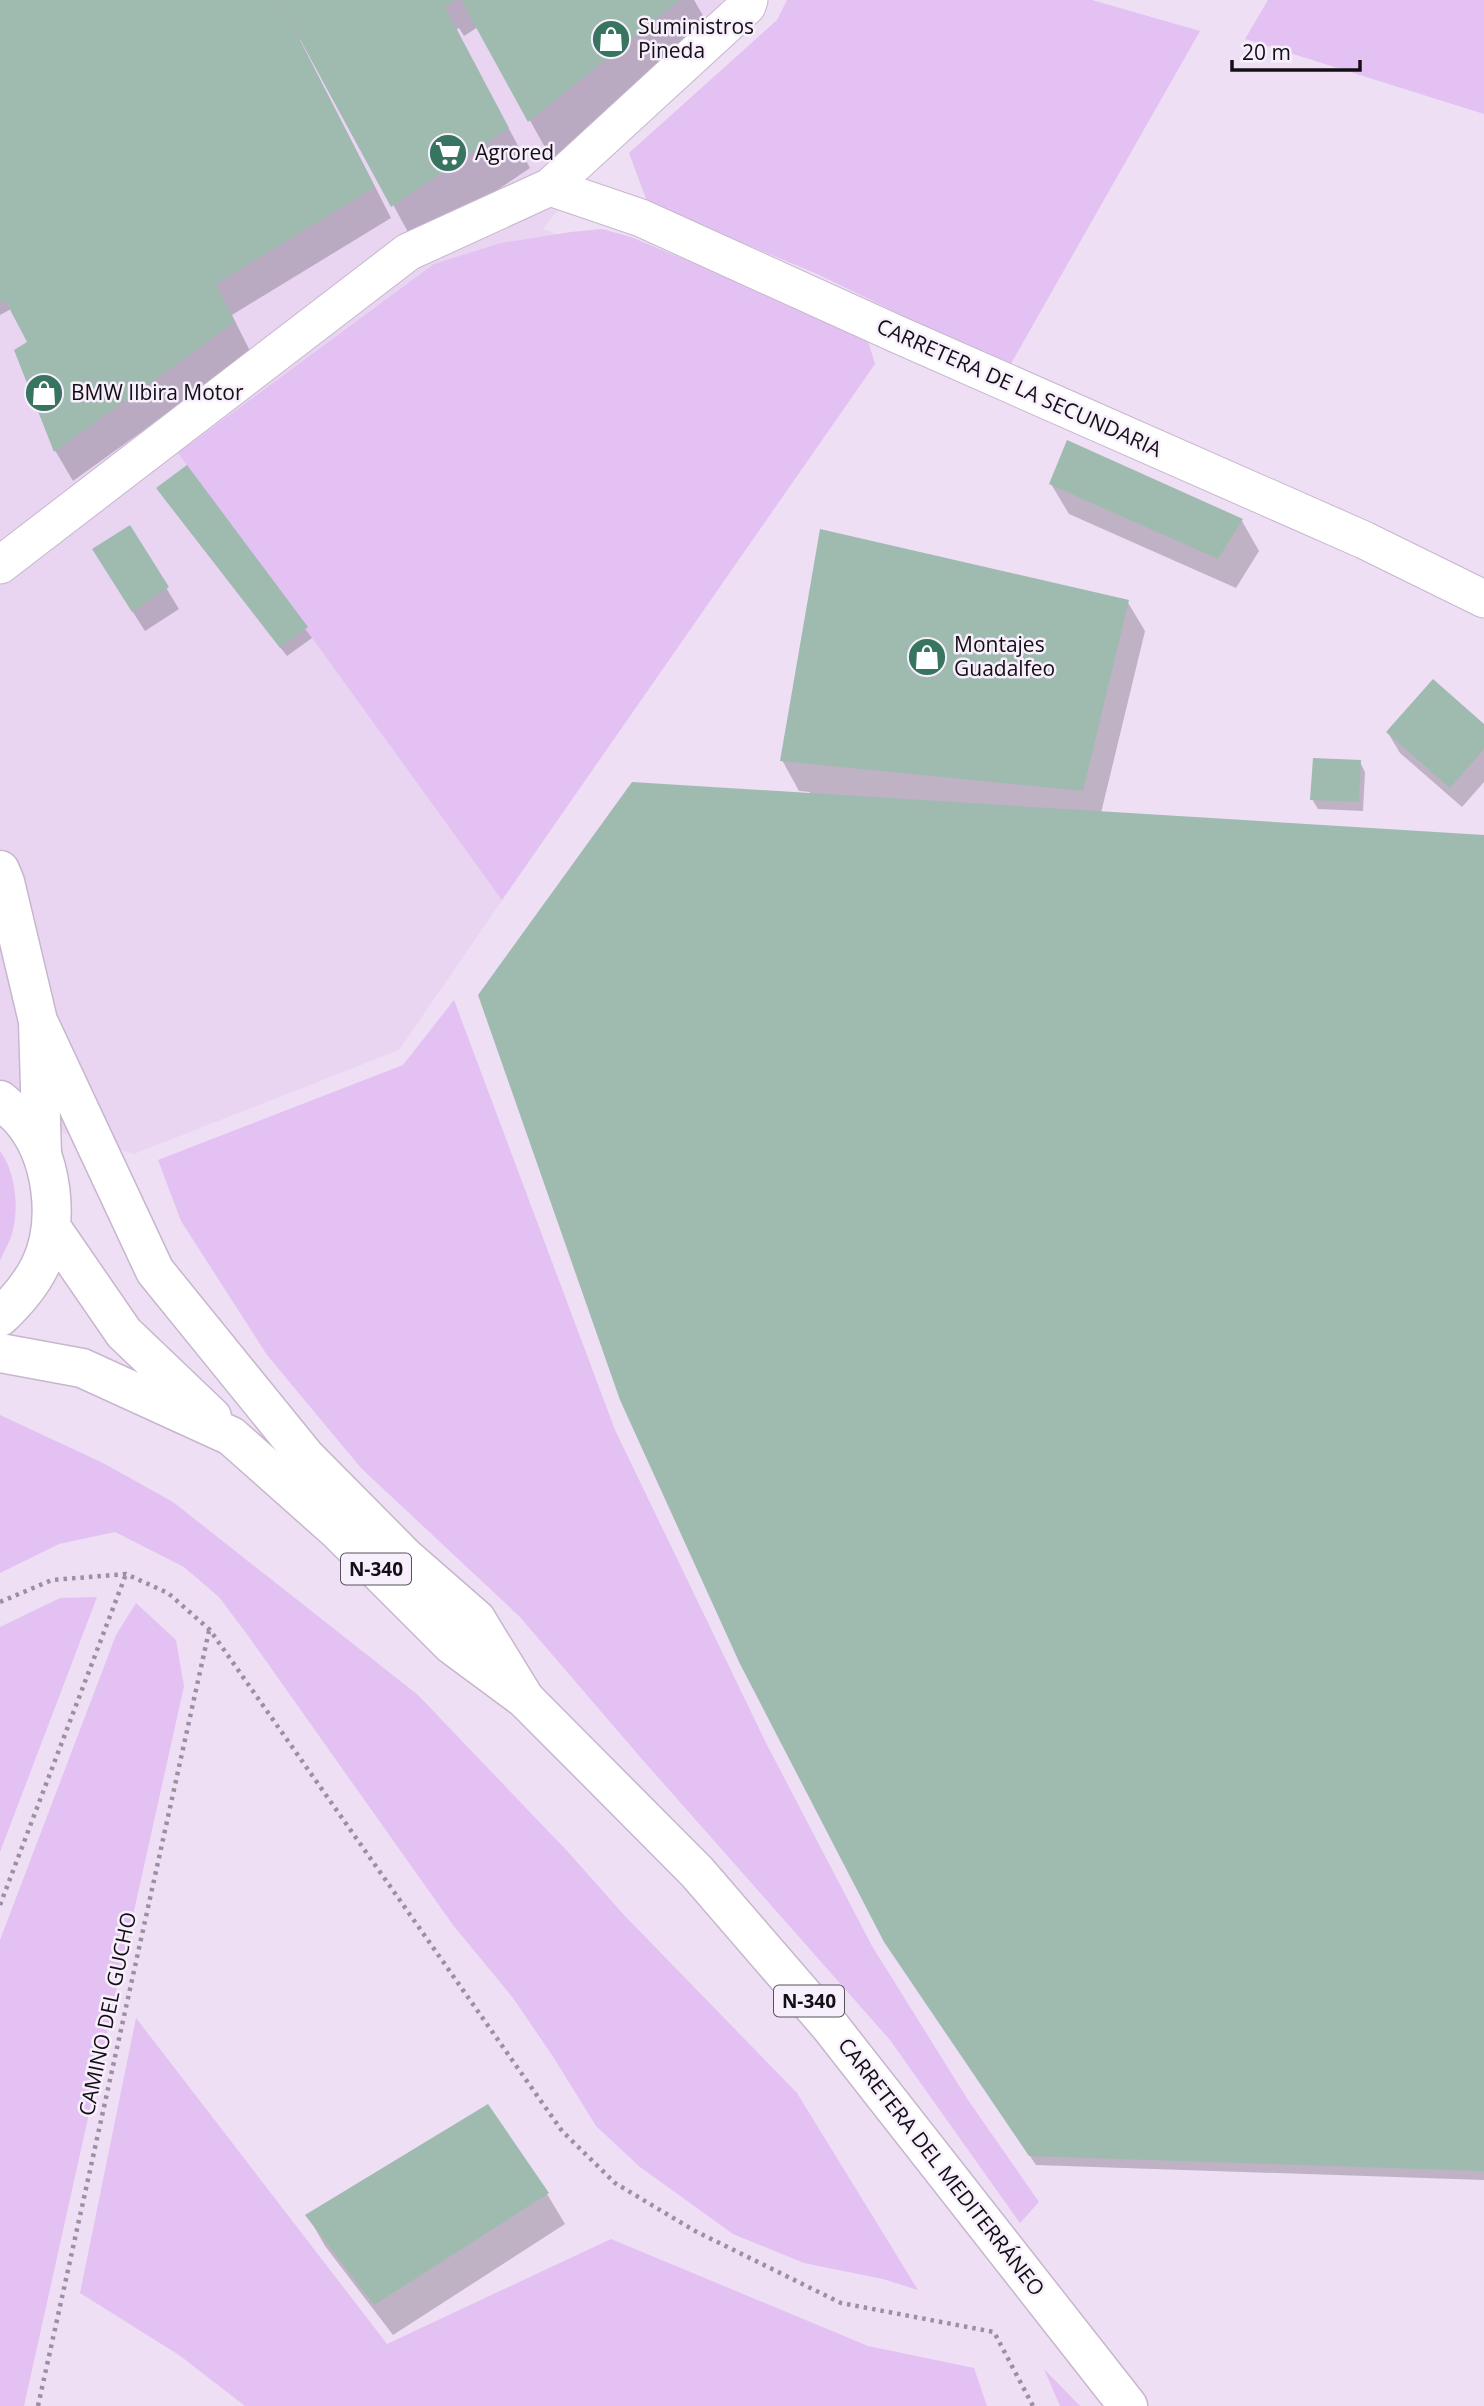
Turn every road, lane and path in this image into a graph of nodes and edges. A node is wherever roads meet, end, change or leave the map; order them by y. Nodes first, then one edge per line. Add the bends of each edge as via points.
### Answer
1 (749, 0) edge
2 (551, 187) junction
3 (0, 565) edge
4 (1484, 599) edge
5 (0, 870) edge
6 (38, 1021) junction
7 (0, 1100) edge
8 (42, 1155) junction
9 (51, 1227) junction
10 (0, 1317) edge
11 (0, 1353) edge
12 (231, 1436) junction
13 (126, 1574) junction
14 (0, 1602) edge
15 (210, 1630) junction
16 (525, 1699) junction
17 (0, 1905) edge
18 (38, 2406) edge
19 (1033, 2406) edge
20 (1128, 2406) edge

1 - 2 street
2 - 3 street via 408,252
2 - 4 street, CARRETERA DE LA SECUNDARIA via 641,218 1364,540
5 - 6 main road
6 - 8 main road
6 - 16 main road via 155,1271 305,1456 475,1619
7 - 8 main road via 22,1120
8 - 9 main road via 51,1191
9 - 10 main road via 40,1265 19,1299
9 - 12 main road, N-340 via 124,1333
11 - 12 main road, CARRETERA DEL MEDITERRÁNEO / N-340 via 82,1368
12 - 16 main road, CARRETERA DEL MEDITERRÁNEO / N-340 via 338,1531 452,1645
13 - 14 path via 52,1580
13 - 15 path via 168,1594
13 - 17 path
15 - 18 path, CAMINO DEL GUCHO
15 - 19 path via 562,2131 615,2183 695,2231 841,2302 994,2332
16 - 20 main road, CARRETERA DEL MEDITERRÁNEO / N-340 via 697,1872 830,2026

